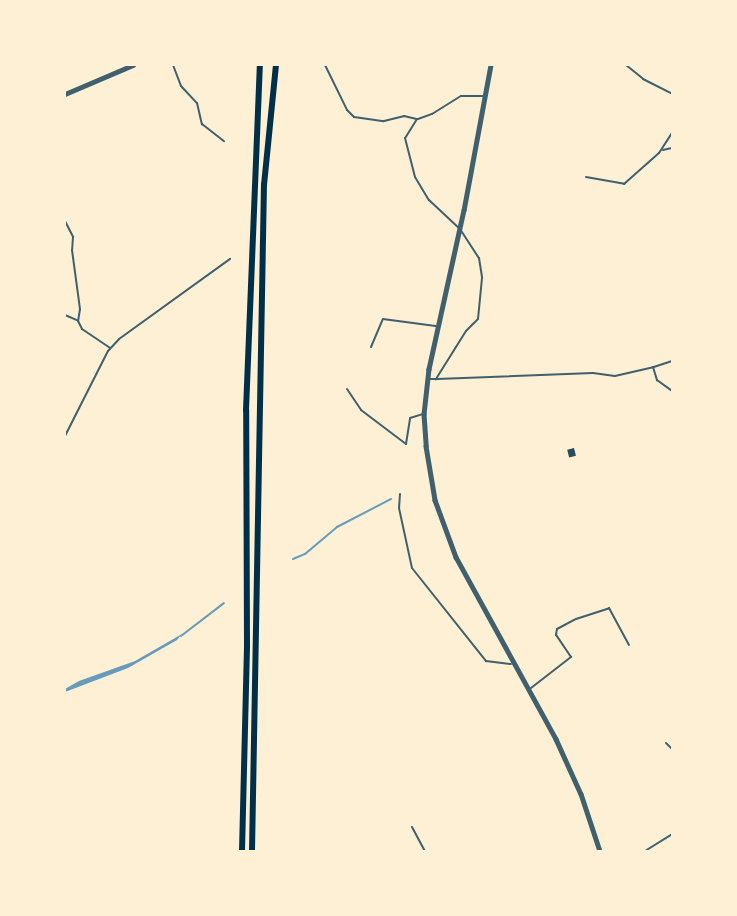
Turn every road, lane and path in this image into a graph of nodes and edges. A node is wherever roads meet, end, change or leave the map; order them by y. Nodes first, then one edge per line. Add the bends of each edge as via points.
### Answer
1 (133, 65) edge
2 (173, 65) edge
3 (260, 65) edge
4 (276, 65) edge
5 (324, 65) edge
6 (491, 65) edge
7 (625, 65) edge
8 (65, 94) edge
9 (672, 94) edge
10 (485, 96) junction
11 (417, 119) junction
12 (672, 133) edge
13 (224, 141) dead end
14 (672, 149) edge
15 (660, 151) junction
16 (586, 177) dead end
17 (65, 221) edge
18 (460, 229) junction
19 (230, 259) dead end
20 (65, 315) edge
21 (78, 321) junction
22 (438, 326) junction
23 (371, 347) dead end
24 (110, 349) junction
25 (672, 361) edge
26 (653, 367) junction
27 (428, 379) junction
28 (436, 379) junction
29 (347, 389) dead end
30 (672, 391) edge
31 (424, 414) junction
32 (65, 436) edge
33 (400, 494) dead end
34 (629, 645) dead end
35 (516, 664) junction
36 (530, 689) junction
37 (666, 743) dead end
38 (672, 749) edge
39 (412, 827) dead end
40 (672, 834) edge
41 (242, 851) edge
42 (252, 851) edge
43 (425, 851) edge
44 (600, 851) edge
45 (645, 851) edge

1 - 8 street
2 - 13 lane via 181,86 197,103 202,124
3 - 41 highway via 245,437 247,645
4 - 42 highway via 263,198
5 - 11 lane via 354,117
6 - 10 street
7 - 9 lane
10 - 11 lane via 461,96
10 - 18 street
11 - 18 lane via 405,138 415,177 429,200
12 - 15 lane
14 - 15 lane
15 - 16 lane via 624,184
17 - 21 lane via 73,237
18 - 22 street
18 - 28 lane via 481,265 478,319
19 - 24 lane
20 - 21 lane
21 - 24 lane
22 - 23 lane via 383,319
22 - 27 street
24 - 32 lane
25 - 26 lane
26 - 28 lane via 615,376
26 - 30 lane via 657,380
27 - 28 lane
27 - 31 street
29 - 31 lane via 361,410 406,444 410,418
31 - 35 street via 429,473 444,529
33 - 35 lane via 412,568 486,661
34 - 36 lane via 609,608 576,619 556,629 555,635 571,657
35 - 36 street
36 - 44 street via 570,769
37 - 38 lane
39 - 43 lane
40 - 45 lane

